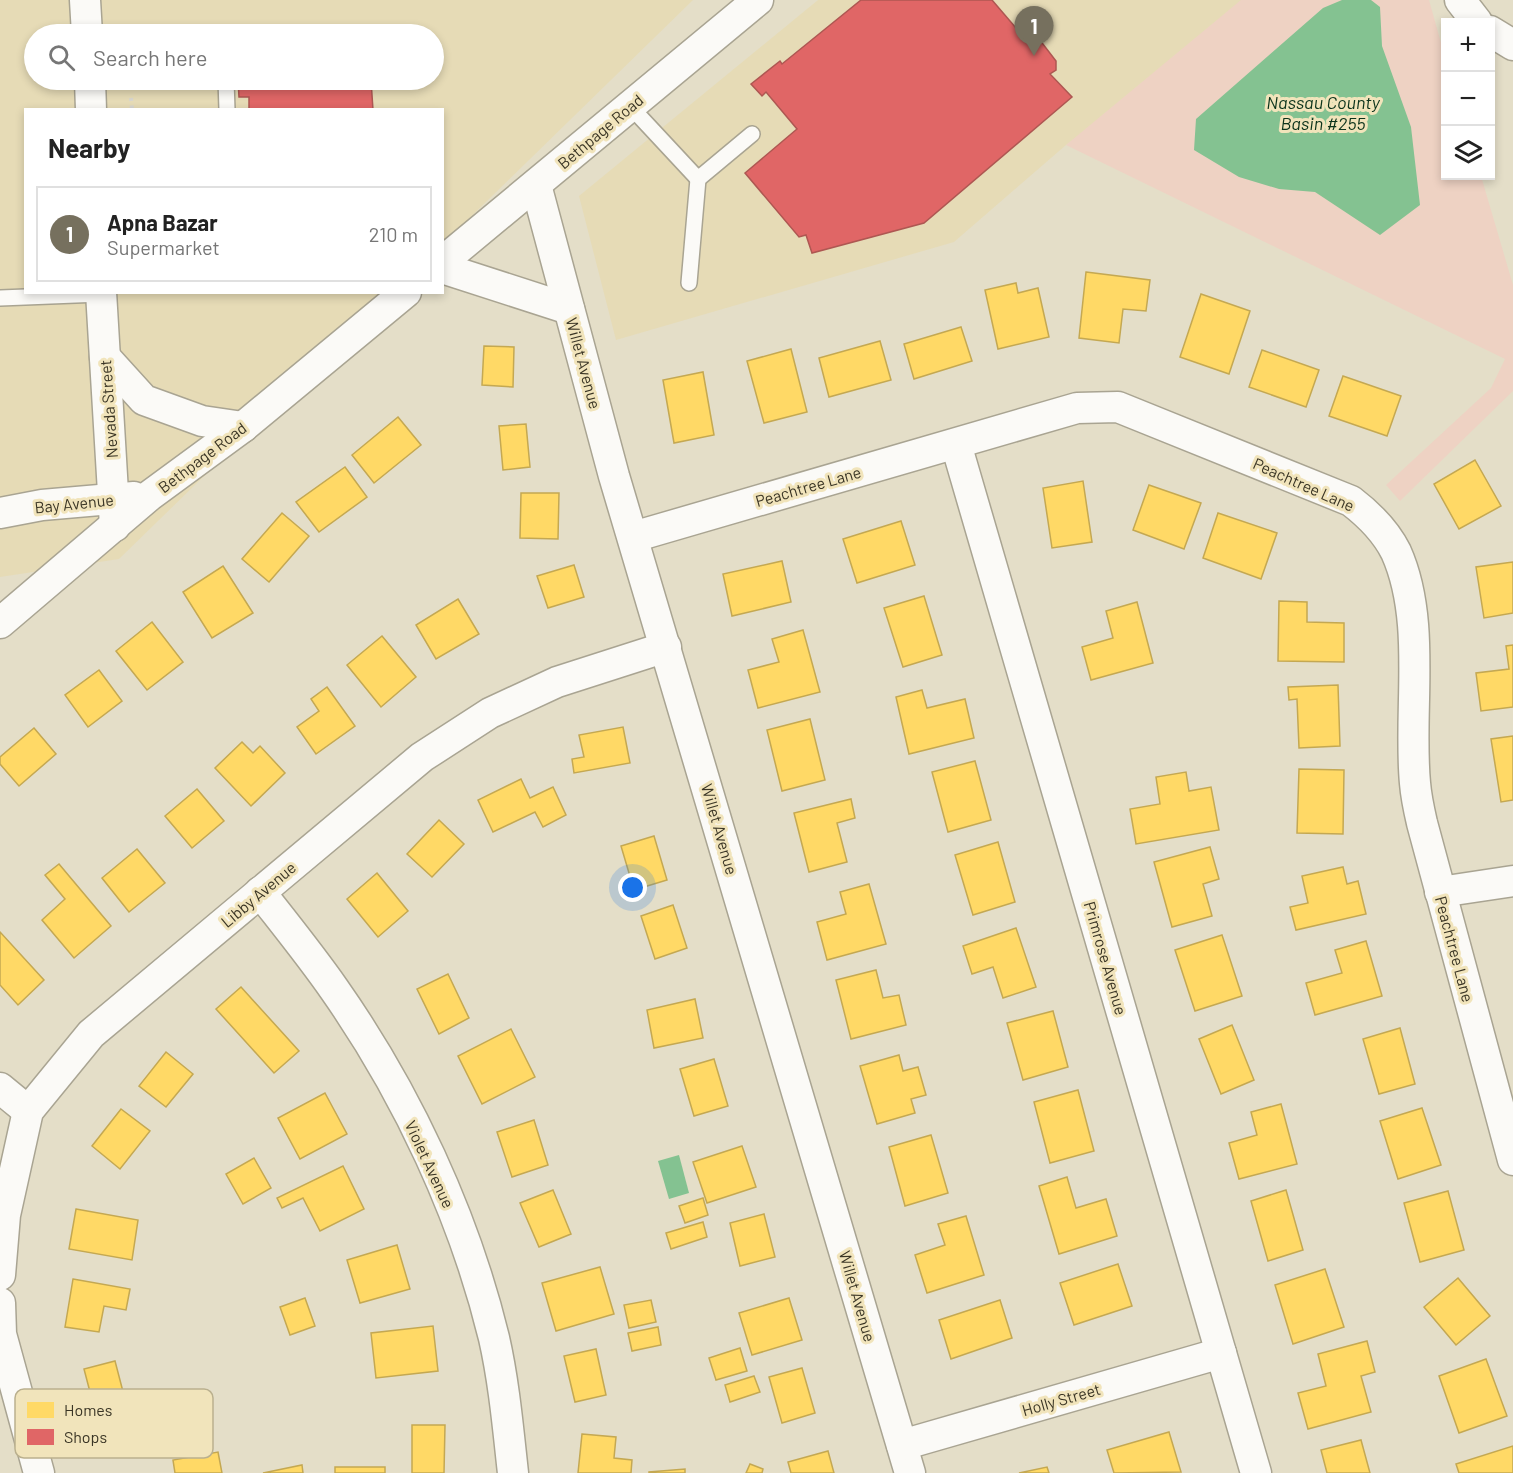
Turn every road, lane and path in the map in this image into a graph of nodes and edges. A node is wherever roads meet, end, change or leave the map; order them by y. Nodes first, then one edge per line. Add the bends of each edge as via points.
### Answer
1 (85, 0) edge
2 (758, 0) edge
3 (1460, 0) edge
4 (1474, 18) edge
5 (86, 24) edge
6 (1495, 34) edge
7 (1513, 45) edge
8 (91, 90) edge
9 (226, 90) edge
10 (131, 98) dead end
11 (630, 106) junction
12 (92, 108) edge
13 (132, 108) edge
14 (227, 108) edge
15 (752, 134) dead end
16 (698, 179) junction
17 (536, 184) junction
18 (444, 260) edge
19 (444, 269) edge
20 (689, 284) dead end
21 (81, 294) edge
22 (101, 294) edge
23 (404, 294) edge
24 (0, 298) edge
25 (569, 309) junction
26 (105, 357) junction
27 (243, 427) junction
28 (956, 444) junction
29 (149, 496) joint
30 (0, 513) edge
31 (115, 513) junction
32 (633, 537) junction
33 (0, 623) edge
34 (666, 646) junction
35 (1513, 881) edge
36 (260, 892) junction
37 (1440, 892) junction
38 (0, 1088) edge
39 (28, 1111) junction
40 (1513, 1160) edge
41 (0, 1275) edge
42 (0, 1303) edge
43 (1221, 1353) junction
44 (16, 1389) edge
45 (35, 1458) edge
46 (906, 1459) edge
47 (39, 1473) edge
48 (513, 1473) edge
49 (1256, 1473) edge

1 - 5 street
2 - 11 street, Bethpage Road
3 - 4 street
6 - 7 street
8 - 12 street
9 - 14 lane
10 - 13 path
11 - 16 lane
11 - 17 street, Bethpage Road
15 - 16 lane
16 - 20 lane
17 - 18 street, Bethpage Road
17 - 25 street, Willet Avenue
19 - 25 street
21 - 24 lane
22 - 26 street, Nevada Street
23 - 27 street, Bethpage Road
25 - 32 street, Willet Avenue
26 - 27 street via 144,400 202,421
26 - 31 street, Nevada Street
27 - 29 street, Bethpage Road
28 - 32 street, Peachtree Lane
28 - 37 street, Peachtree Lane via 1077,408 1118,407 1317,485 1351,501 1369,515 1395,551 1408,592 1413,644 1415,782
28 - 43 street, Primrose Avenue
29 - 31 street, Bay Avenue
30 - 31 street, Bay Avenue via 42,505
31 - 33 street
32 - 34 street, Willet Avenue
34 - 36 street, Libby Avenue via 557,682 490,713 422,757
34 - 46 street, Willet Avenue
35 - 37 street
36 - 39 street, Libby Avenue via 91,1034
36 - 48 street, Violet Avenue via 334,990 379,1060 434,1165 466,1244 494,1338
37 - 40 street, Peachtree Lane
38 - 39 street
39 - 41 street, Libby Avenue via 5,1215
42 - 44 street via 1,1334
43 - 46 street, Holly Street
43 - 49 street, Primrose Avenue
45 - 47 street

